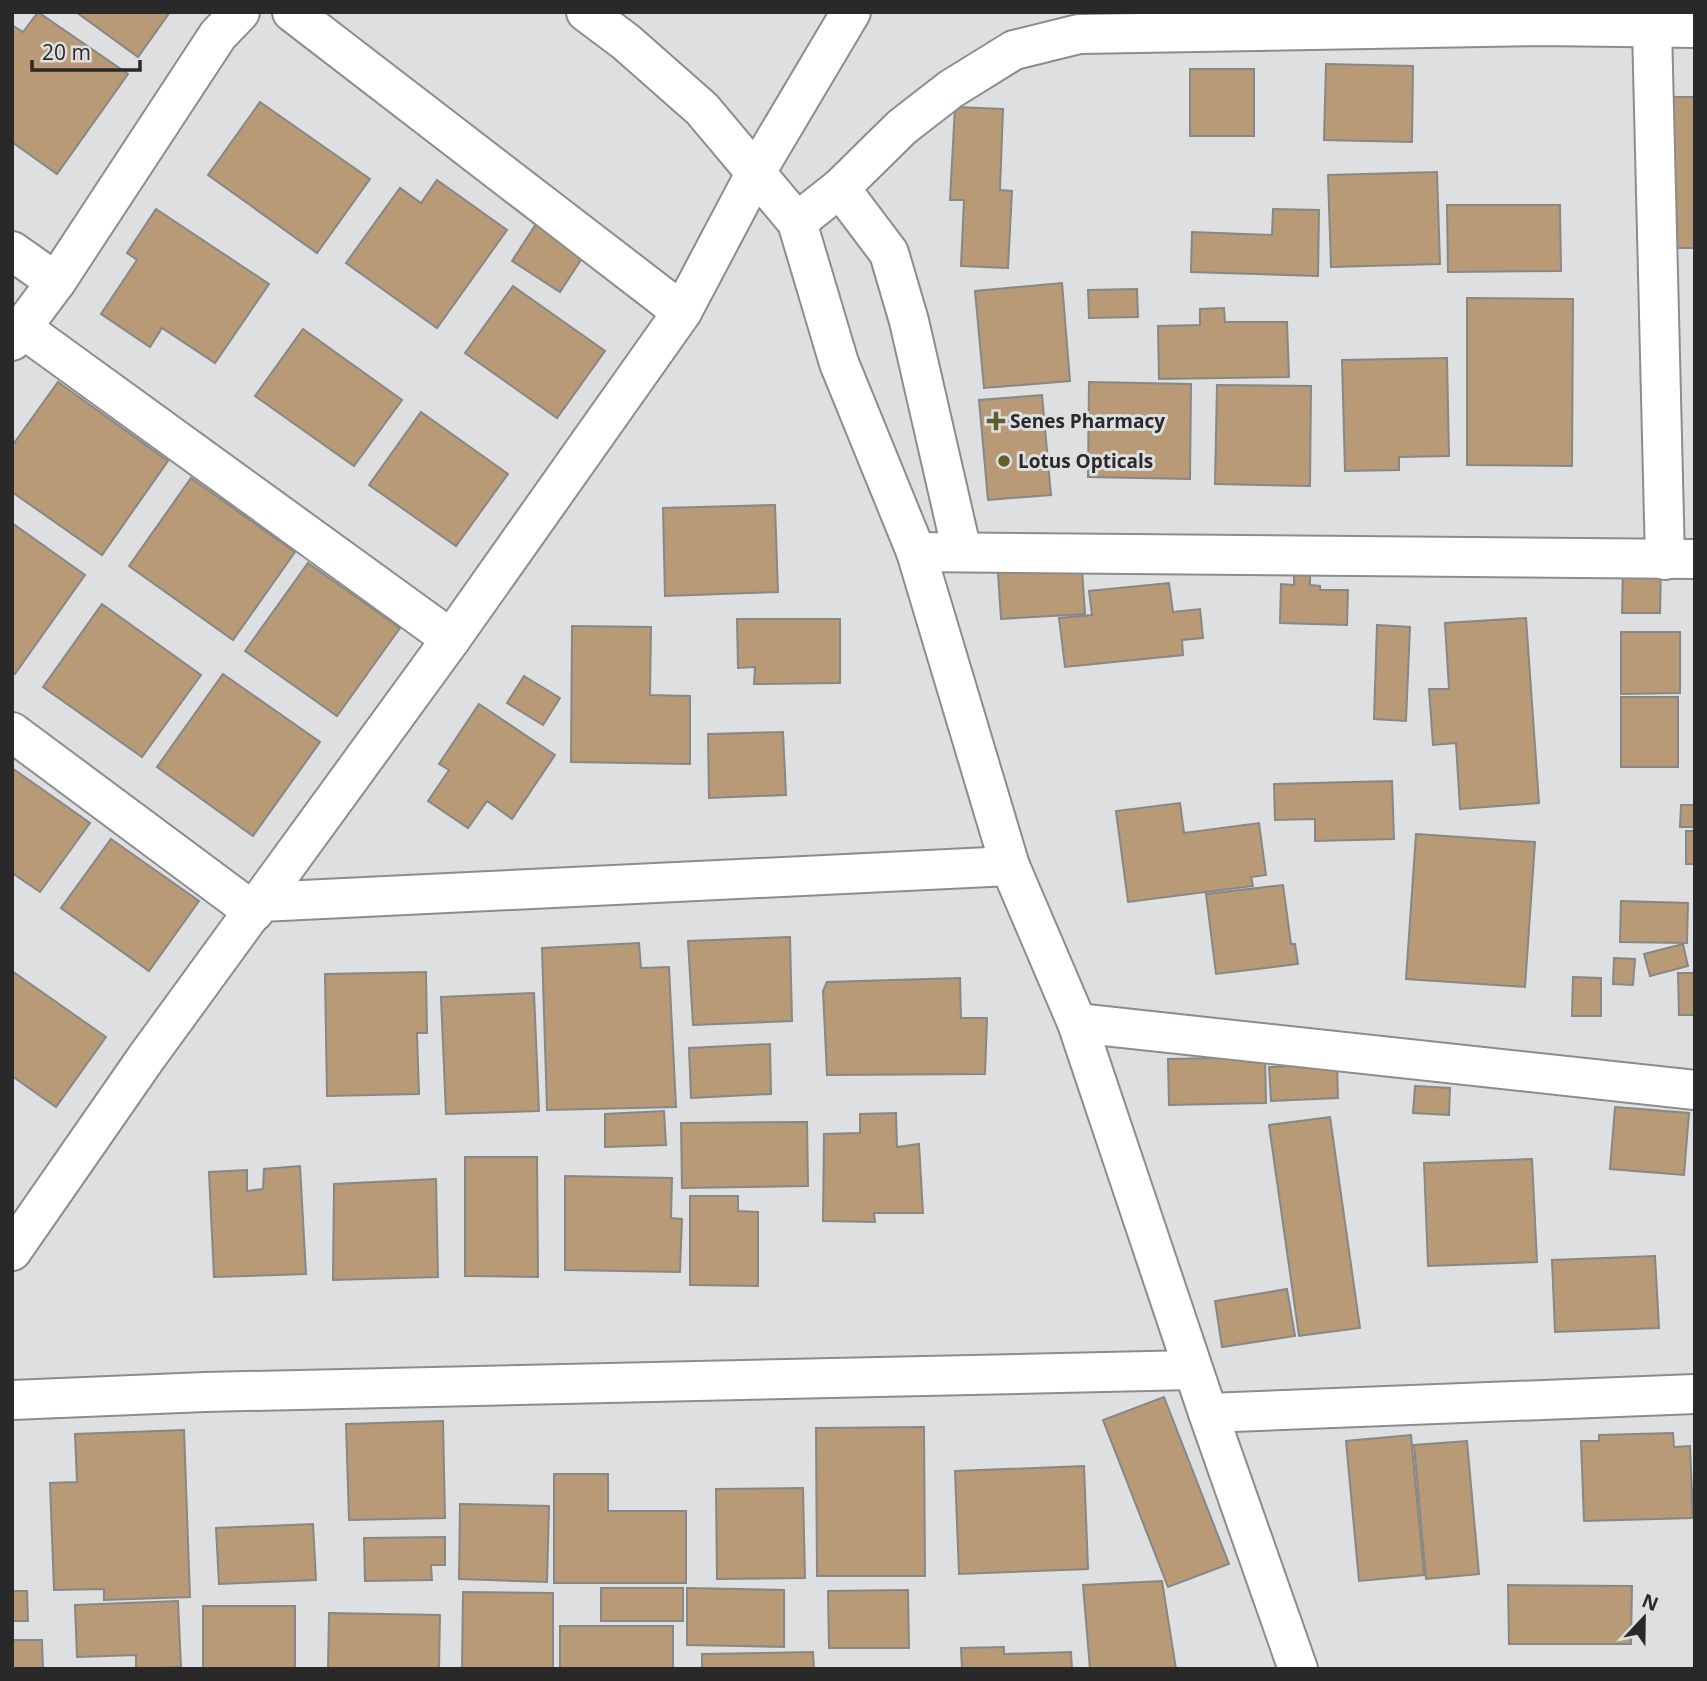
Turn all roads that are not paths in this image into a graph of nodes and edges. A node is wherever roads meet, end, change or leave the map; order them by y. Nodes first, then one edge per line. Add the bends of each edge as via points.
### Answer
1 (240, 12) edge
2 (292, 12) edge
3 (586, 12) edge
4 (850, 12) edge
5 (1652, 28) junction
6 (1695, 29) edge
7 (756, 172) junction
8 (840, 188) junction
9 (797, 222) junction
10 (12, 251) edge
11 (56, 282) junction
12 (682, 312) junction
13 (17, 335) edge
14 (916, 552) junction
15 (962, 552) junction
16 (1680, 559) edge
17 (451, 639) junction
18 (12, 732) edge
19 (1010, 866) junction
20 (258, 907) junction
21 (1077, 1023) junction
22 (1695, 1090) edge
23 (25, 1203) edge
24 (12, 1251) edge
25 (1193, 1370) junction
26 (1695, 1394) edge
27 (12, 1400) edge
28 (1208, 1413) junction
29 (1298, 1669) edge

1 - 11 street via 218,35
2 - 12 street
3 - 7 street via 702,109
4 - 7 street
5 - 6 street
5 - 8 street via 1079,34 1014,50 951,89 902,127
5 - 16 street
7 - 9 street
7 - 12 street
8 - 9 street
8 - 15 street via 889,253
9 - 14 street via 839,363
10 - 11 street
11 - 13 street
12 - 17 street
13 - 17 street
14 - 15 street
14 - 19 street
15 - 16 street
17 - 20 street
18 - 20 street
19 - 20 street
19 - 21 street
20 - 23 street
21 - 22 street
21 - 25 street
23 - 24 street
25 - 27 street
25 - 28 street
26 - 28 street
28 - 29 street

